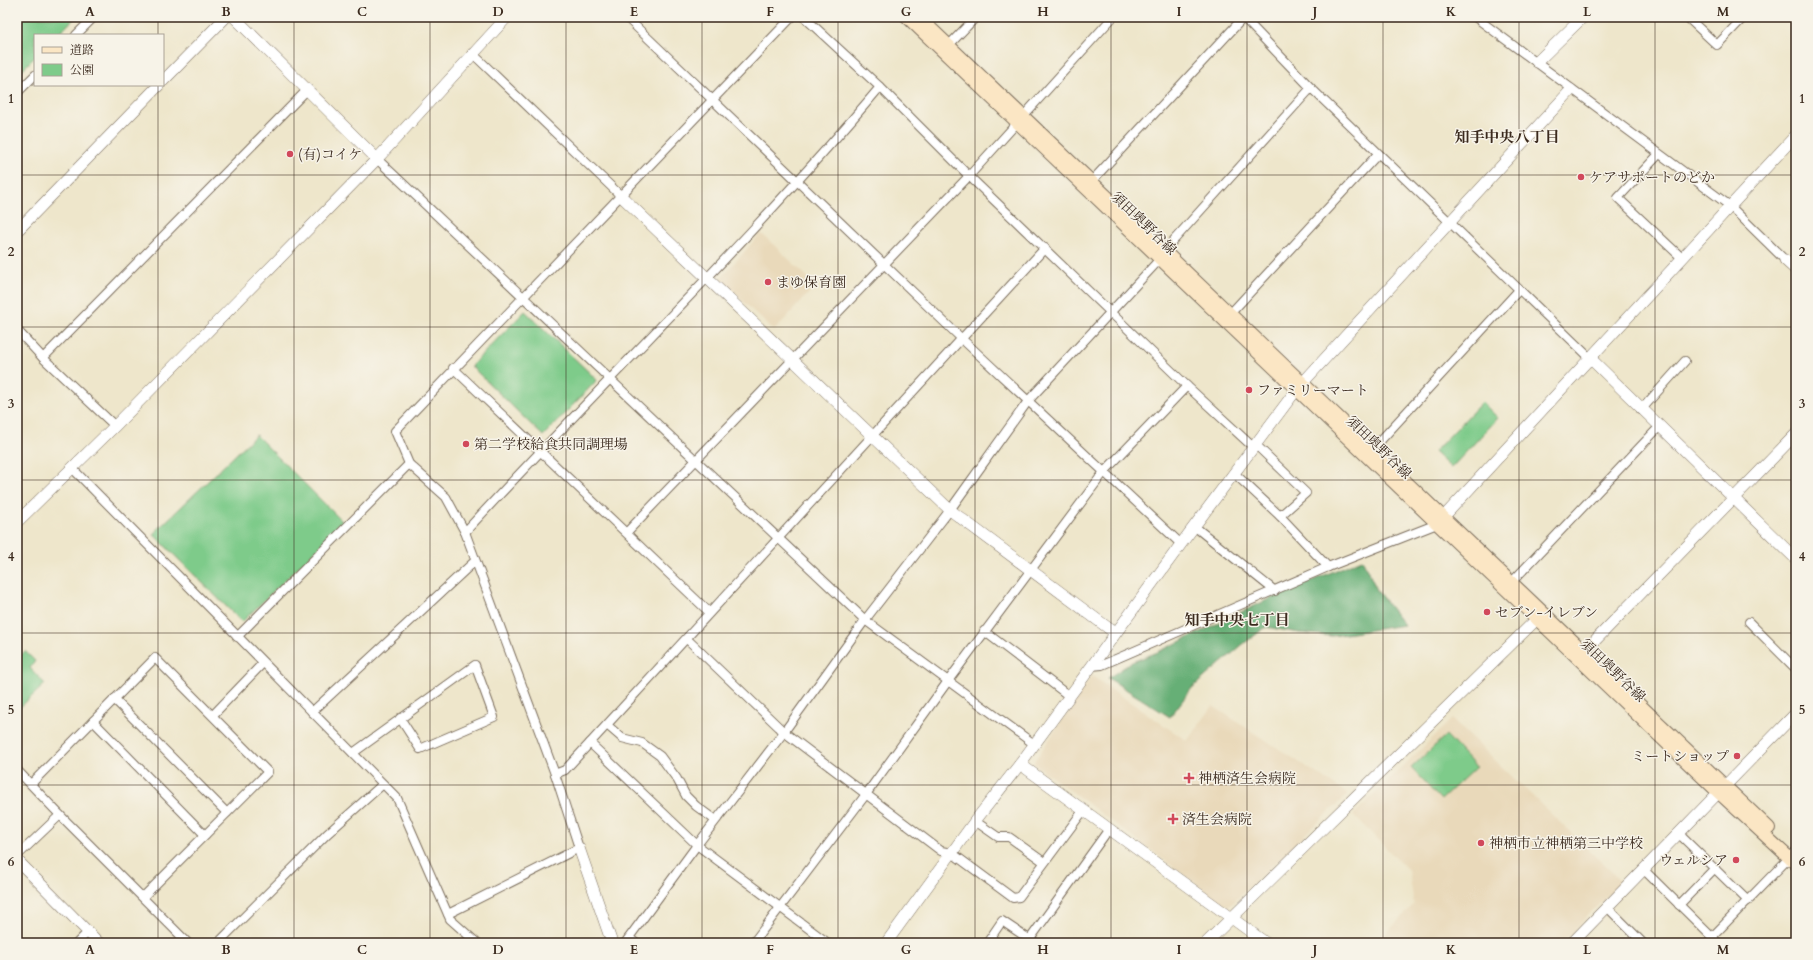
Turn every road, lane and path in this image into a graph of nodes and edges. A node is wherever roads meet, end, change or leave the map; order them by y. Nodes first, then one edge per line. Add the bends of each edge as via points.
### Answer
1 (94, 17) edge
2 (226, 17) edge
3 (234, 17) edge
4 (507, 17) edge
5 (626, 17) edge
6 (792, 17) edge
7 (804, 17) edge
8 (907, 17) edge
9 (919, 17) edge
10 (976, 17) edge
11 (1113, 17) edge
12 (1244, 17) edge
13 (1475, 17) edge
14 (1583, 17) edge
15 (1687, 17) edge
16 (1744, 17) edge
17 (77, 34) edge
18 (949, 45) junction
19 (472, 53) junction
20 (1537, 62) junction
21 (34, 76) edge
22 (164, 80) edge
23 (158, 86) edge
24 (880, 87) junction
25 (1311, 88) junction
26 (307, 90) junction
27 (1571, 90) junction
28 (17, 93) edge
29 (713, 99) junction
30 (1020, 119) junction
31 (1796, 135) edge
32 (1378, 154) junction
33 (1659, 154) junction
34 (377, 159) junction
35 (969, 176) junction
36 (798, 181) junction
37 (1088, 184) junction
38 (620, 195) junction
39 (1730, 206) junction
40 (1450, 223) junction
41 (17, 231) edge
42 (1045, 248) junction
43 (1162, 255) junction
44 (1682, 258) junction
45 (1785, 260) joint
46 (885, 264) junction
47 (1796, 270) edge
48 (706, 278) junction
49 (1519, 290) junction
50 (523, 297) junction
51 (1111, 312) junction
52 (1230, 314) junction
53 (17, 330) edge
54 (962, 338) junction
55 (43, 358) junction
56 (1590, 358) junction
57 (792, 360) junction
58 (1684, 361) dead end
59 (453, 368) junction
60 (610, 378) junction
61 (1187, 386) junction
62 (1300, 386) junction
63 (1028, 401) junction
64 (1641, 409) junction
65 (115, 426) junction
66 (1660, 426) junction
67 (1796, 434) edge
68 (873, 436) junction
69 (1254, 446) junction
70 (540, 450) junction
71 (1369, 453) junction
72 (696, 461) junction
73 (408, 464) junction
74 (72, 468) junction
75 (1104, 472) junction
76 (1234, 472) junction
77 (1734, 498) junction
78 (950, 510) junction
79 (1280, 516) junction
80 (1440, 520) junction
81 (17, 522) edge
82 (1194, 526) junction
83 (465, 532) junction
84 (627, 532) junction
85 (777, 538) junction
86 (1181, 544) junction
87 (1796, 559) edge
88 (475, 561) junction
89 (1328, 567) junction
90 (1030, 570) junction
91 (1509, 586) junction
92 (1275, 591) junction
93 (709, 612) junction
94 (1540, 616) junction
95 (864, 620) junction
96 (1749, 622) dead end
97 (984, 631) junction
98 (1115, 633) junction
99 (237, 637) junction
100 (687, 639) junction
101 (1581, 654) junction
102 (263, 663) junction
103 (1091, 666) junction
104 (1796, 669) edge
105 (948, 681) junction
106 (1069, 696) junction
107 (114, 699) junction
108 (312, 712) junction
109 (1796, 713) edge
110 (213, 715) junction
111 (400, 718) junction
112 (93, 720) junction
113 (606, 725) junction
114 (784, 732) junction
115 (590, 743) junction
116 (1034, 744) junction
117 (353, 753) junction
118 (1020, 764) junction
119 (17, 770) edge
120 (555, 774) junction
121 (31, 784) junction
122 (383, 784) junction
123 (1722, 790) junction
124 (867, 793) junction
125 (1083, 811) junction
126 (227, 813) junction
127 (60, 815) junction
128 (715, 820) junction
129 (975, 821) junction
130 (1109, 829) junction
131 (205, 834) junction
132 (1679, 834) junction
133 (697, 845) junction
134 (579, 848) junction
135 (952, 854) junction
136 (17, 856) edge
137 (1794, 856) edge
138 (17, 860) edge
139 (1044, 862) junction
140 (1715, 868) junction
141 (1644, 870) junction
142 (143, 897) junction
143 (1748, 901) junction
144 (1679, 905) junction
145 (780, 906) junction
146 (1607, 907) junction
147 (448, 914) junction
148 (1231, 919) junction
149 (88, 932) junction
150 (1715, 940) edge
151 (630, 941) edge
152 (1032, 941) edge
153 (77, 943) edge
154 (99, 943) edge
155 (188, 943) edge
156 (218, 943) edge
157 (477, 943) edge
158 (612, 943) edge
159 (753, 943) edge
160 (828, 943) edge
161 (886, 943) edge
162 (987, 943) edge
163 (1206, 943) edge
164 (1266, 943) edge
165 (1572, 943) edge
166 (1643, 943) edge

1 - 17 street
2 - 22 street
3 - 26 street
4 - 19 street
5 - 29 street
6 - 29 street
7 - 24 street
8 - 30 main road, 須田奥野谷線
9 - 18 main road, 須田奥野谷線
10 - 18 street
11 - 30 street
12 - 25 street
12 - 37 street
13 - 20 street
14 - 20 street
15 - 16 street via 1717,45
18 - 30 main road, 須田奥野谷線
19 - 34 street
19 - 38 street
20 - 27 street
21 - 28 street
23 - 41 street
24 - 35 street
24 - 36 street
25 - 32 street
25 - 43 street
26 - 34 street
26 - 55 street
27 - 33 street
27 - 40 street
29 - 36 street
29 - 38 street
30 - 35 street
30 - 37 main road, 須田奥野谷線
31 - 39 street
32 - 40 street
32 - 52 street
33 - 39 street
33 - 44 street via 1618,198
34 - 50 street
34 - 65 street
35 - 42 street
35 - 46 street
36 - 46 street
36 - 48 street
37 - 43 main road, 須田奥野谷線
38 - 48 street
38 - 50 street
39 - 44 street
39 - 45 street
40 - 49 street
40 - 62 street
42 - 51 street
42 - 54 street
43 - 51 street
43 - 52 main road, 須田奥野谷線
43 - 62 main road, 須田奥野谷線
44 - 56 street
45 - 47 street
46 - 54 street
46 - 57 street
48 - 57 street
48 - 60 street
49 - 56 street
49 - 71 street
50 - 59 street
50 - 60 street
51 - 61 street
51 - 63 street
52 - 62 main road, 須田奥野谷線
53 - 55 street
54 - 63 street
54 - 68 street
55 - 65 street
56 - 64 street
56 - 80 street
57 - 68 street
57 - 72 street
58 - 64 street
59 - 70 street
59 - 73 street via 395,431
60 - 70 street
60 - 72 street
61 - 69 street
61 - 75 street
62 - 69 street
62 - 71 main road, 須田奥野谷線
63 - 75 street
63 - 78 street
64 - 66 street
65 - 74 street
66 - 77 street
66 - 91 street
67 - 77 street
68 - 78 street
68 - 85 street
69 - 76 street
69 - 79 street via 1306,493
70 - 83 street
70 - 84 street
71 - 80 main road, 須田奥野谷線
72 - 84 street
72 - 85 street
73 - 83 street via 446,497
73 - 99 street
74 - 81 street
74 - 99 street
75 - 86 street
75 - 90 street
76 - 79 street
76 - 82 street
77 - 87 street
77 - 101 street
78 - 90 street
78 - 95 street
79 - 89 street
80 - 89 street
80 - 91 main road, 須田奥野谷線
82 - 86 street
82 - 92 street
83 - 88 street
84 - 93 street
85 - 93 street
85 - 95 street
86 - 98 street
88 - 108 street
88 - 120 street
89 - 92 street
90 - 97 street
90 - 98 street
91 - 94 main road, 須田奥野谷線
92 - 103 street via 1102,665
93 - 100 street
94 - 101 main road, 須田奥野谷線
94 - 148 street
95 - 105 street
95 - 114 street
96 - 104 street
97 - 105 street
97 - 106 street
98 - 103 street
99 - 102 street
100 - 113 street
100 - 114 street
101 - 123 main road, 須田奥野谷線
102 - 108 street
102 - 110 street
103 - 106 street
105 - 116 street
105 - 124 street
106 - 116 street
107 - 110 street via 155,658
107 - 112 street
107 - 126 street
108 - 117 street
109 - 123 street
110 - 126 street via 268,772
111 - 111 street via 475,665 494,717 420,749
111 - 117 street
112 - 121 street
112 - 131 street
113 - 115 street
113 - 128 street via 622,738 642,743 660,756 678,779 686,796
114 - 124 street
114 - 128 street
115 - 120 street via 565,770
115 - 133 street
116 - 118 street
117 - 122 street
118 - 125 street
118 - 129 street
119 - 121 street
120 - 134 street
121 - 127 street
122 - 147 street via 397,798
122 - 156 street via 327,834
123 - 132 street
123 - 137 main road, 須田奥野谷線
124 - 135 street via 941,851
124 - 145 street
125 - 130 street
125 - 139 street
126 - 131 street
127 - 136 street
127 - 142 street
128 - 133 street
129 - 135 street
129 - 139 street via 998,837 1009,837
130 - 148 street
130 - 152 street
131 - 142 street
132 - 140 street
132 - 141 street
133 - 145 street
133 - 151 street
134 - 147 street
134 - 158 street
135 - 139 street via 1013,898 1019,897
135 - 161 street
137 - 143 street
138 - 149 street
140 - 143 street
140 - 144 street
141 - 144 street
141 - 146 street
142 - 155 street
143 - 150 street
144 - 150 street
145 - 159 street
145 - 160 street
146 - 165 street
146 - 166 street
147 - 157 street via 450,919
148 - 163 street
148 - 164 street
149 - 153 street
149 - 154 street
152 - 162 street via 1002,921

